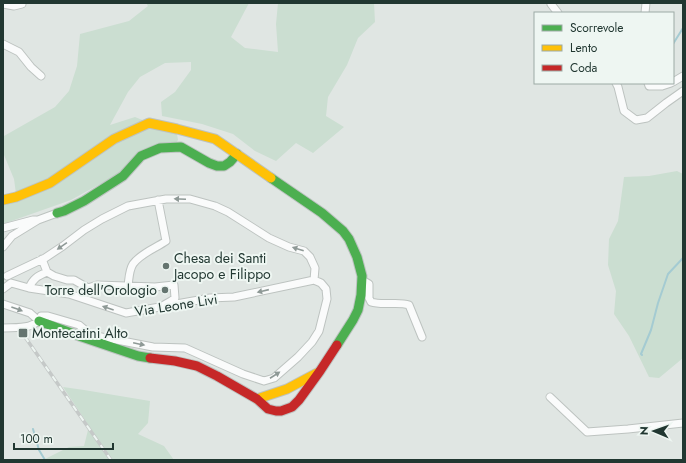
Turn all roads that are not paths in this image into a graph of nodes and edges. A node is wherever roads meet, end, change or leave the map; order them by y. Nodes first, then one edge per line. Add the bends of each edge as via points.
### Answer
1 (552, 3) edge
2 (3, 4) edge
3 (22, 4) dead end
4 (557, 12) edge
5 (3, 44) edge
6 (41, 76) dead end
7 (683, 76) edge
8 (674, 82) edge
9 (616, 84) edge
10 (648, 84) edge
11 (669, 84) edge
12 (683, 91) edge
13 (237, 154) junction
14 (3, 200) edge
15 (158, 200) junction
16 (57, 212) joint
17 (38, 220) junction
18 (3, 228) edge
19 (3, 247) edge
20 (42, 259) junction
21 (47, 272) junction
22 (10, 279) edge
23 (314, 280) junction
24 (362, 280) junction
25 (128, 286) junction
26 (29, 288) junction
27 (3, 289) edge
28 (175, 298) junction
29 (226, 298) junction
30 (3, 304) edge
31 (156, 308) junction
32 (39, 321) junction
33 (3, 328) edge
34 (422, 337) dead end
35 (320, 371) junction
36 (550, 397) dead end
37 (257, 399) junction
38 (683, 423) edge

1 - 4 street
2 - 3 street
5 - 6 street via 19,52 30,67
7 - 8 street
9 - 12 street via 624,111 636,120 647,118
10 - 11 street
13 - 14 street via 215,139 148,123 114,139 50,183
13 - 16 street via 224,166 217,166 181,148 160,148 141,156 123,176 84,201
13 - 24 street via 322,213 343,231 357,257
15 -> 20 street via 128,206 102,219
23 -> 15 street via 315,268 304,250 289,247 269,238 215,206 190,199
15 - 25 street via 166,241 133,264
16 - 17 street
17 - 18 street
17 - 19 street via 12,236
20 - 21 street
20 - 22 street
21 - 25 street via 74,280 88,288 97,285
21 - 26 street via 36,277
22 - 26 street, Via Leone Livi
22 - 27 street
23 -> 29 street, Via Leone Livi
32 -> 23 street via 41,316 48,316 79,325 91,335 153,347 185,348 264,381 274,378 298,357 319,331 327,299 326,289
24 - 34 street via 369,284 371,302 409,305
24 - 35 street via 355,315
25 - 28 street via 174,285
31 -> 26 street, Via Leone Livi via 126,313 69,294
28 - 29 street via 177,300 202,295
28 - 31 street
29 - 31 street, Via Leone Livi via 210,298
30 -> 32 street via 30,314
32 - 33 street via 31,326
32 - 37 street via 138,356 197,366
35 - 37 street via 286,389
35 - 37 street via 290,409 271,410
36 - 38 street via 587,432

